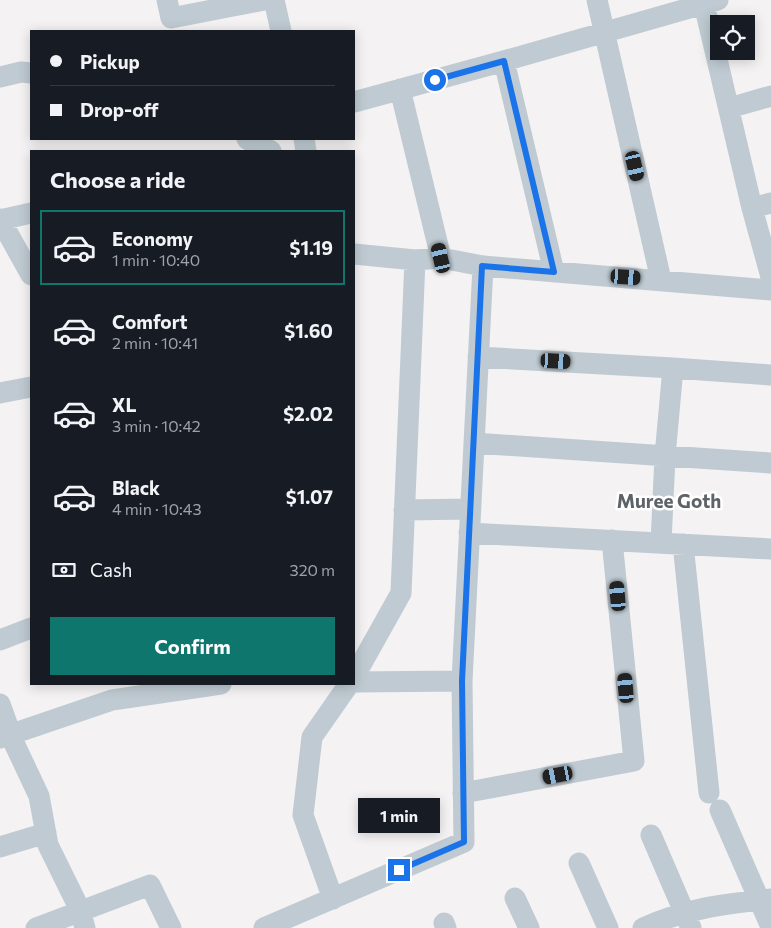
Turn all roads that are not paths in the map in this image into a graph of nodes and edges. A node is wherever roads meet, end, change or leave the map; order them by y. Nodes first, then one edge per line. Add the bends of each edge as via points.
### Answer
1 (167, 0) edge
2 (264, 0) edge
3 (274, 0) edge
4 (596, 0) edge
5 (711, 2) edge
6 (281, 30) edge
7 (604, 32) junction
8 (504, 61) junction
9 (30, 74) edge
10 (0, 77) edge
11 (400, 89) junction
12 (771, 96) edge
13 (355, 102) edge
14 (729, 108) junction
15 (249, 140) edge
16 (269, 150) edge
17 (762, 206) edge
18 (30, 213) edge
19 (0, 220) edge
20 (355, 254) edge
21 (441, 258) junction
22 (415, 260) junction
23 (482, 266) junction
24 (554, 272) junction
25 (30, 273) edge
26 (771, 277) edge
27 (661, 280) junction
28 (771, 290) edge
29 (478, 357) junction
30 (673, 368) junction
31 (771, 375) edge
32 (30, 387) edge
33 (0, 392) edge
34 (474, 443) junction
35 (665, 456) junction
36 (771, 463) edge
37 (470, 509) junction
38 (404, 510) junction
39 (469, 533) junction
40 (612, 540) junction
41 (661, 543) junction
42 (683, 544) junction
43 (771, 548) edge
44 (30, 628) edge
45 (0, 640) edge
46 (355, 674) edge
47 (462, 681) junction
48 (355, 682) edge
49 (207, 685) edge
50 (349, 685) edge
51 (111, 692) edge
52 (0, 704) edge
53 (5, 736) edge
54 (463, 793) junction
55 (46, 833) junction
56 (651, 835) dead end
57 (0, 847) edge
58 (579, 863) dead end
59 (333, 898) junction
60 (515, 898) dead end
61 (765, 900) edge
62 (83, 919) edge
63 (688, 920) edge
64 (771, 927) edge
65 (36, 928) edge
66 (171, 928) edge
67 (264, 928) edge
68 (529, 928) edge
69 (608, 928) edge
70 (643, 928) edge

1 - 2 street via 171,18
3 - 6 street
4 - 7 street
5 - 7 street
5 - 14 street
7 - 8 street
7 - 27 street
8 - 11 street
8 - 24 street
9 - 10 street via 21,72
11 - 13 street
11 - 21 street
12 - 14 street
14 - 17 street
15 - 16 street
17 - 26 street
18 - 19 street
19 - 25 street
20 - 22 street
21 - 22 street
21 - 23 street
22 - 38 street
23 - 24 street
23 - 29 street
24 - 27 street
27 - 28 street
29 - 30 street
29 - 34 street
30 - 31 street
30 - 35 street
32 - 33 street
34 - 35 street
34 - 37 street
35 - 36 street
35 - 41 street
37 - 38 street
37 - 39 street
38 - 46 street via 401,593
39 - 40 street
39 - 47 street
40 - 41 street
40 - 54 street via 634,761
41 - 42 street
42 - 43 street
42 - 61 street via 715,802
44 - 45 street
47 - 48 street
47 - 54 street
49 - 51 street
50 - 59 street via 312,736 303,815
51 - 53 street
52 - 53 street
53 - 55 street via 39,796
54 - 59 street via 464,842
55 - 57 street
55 - 62 street via 48,846
56 - 63 street
58 - 69 street
59 - 67 street
60 - 68 street
61 - 63 street via 726,903
61 - 64 street
62 - 65 street
62 - 66 street via 150,885
63 - 70 street

